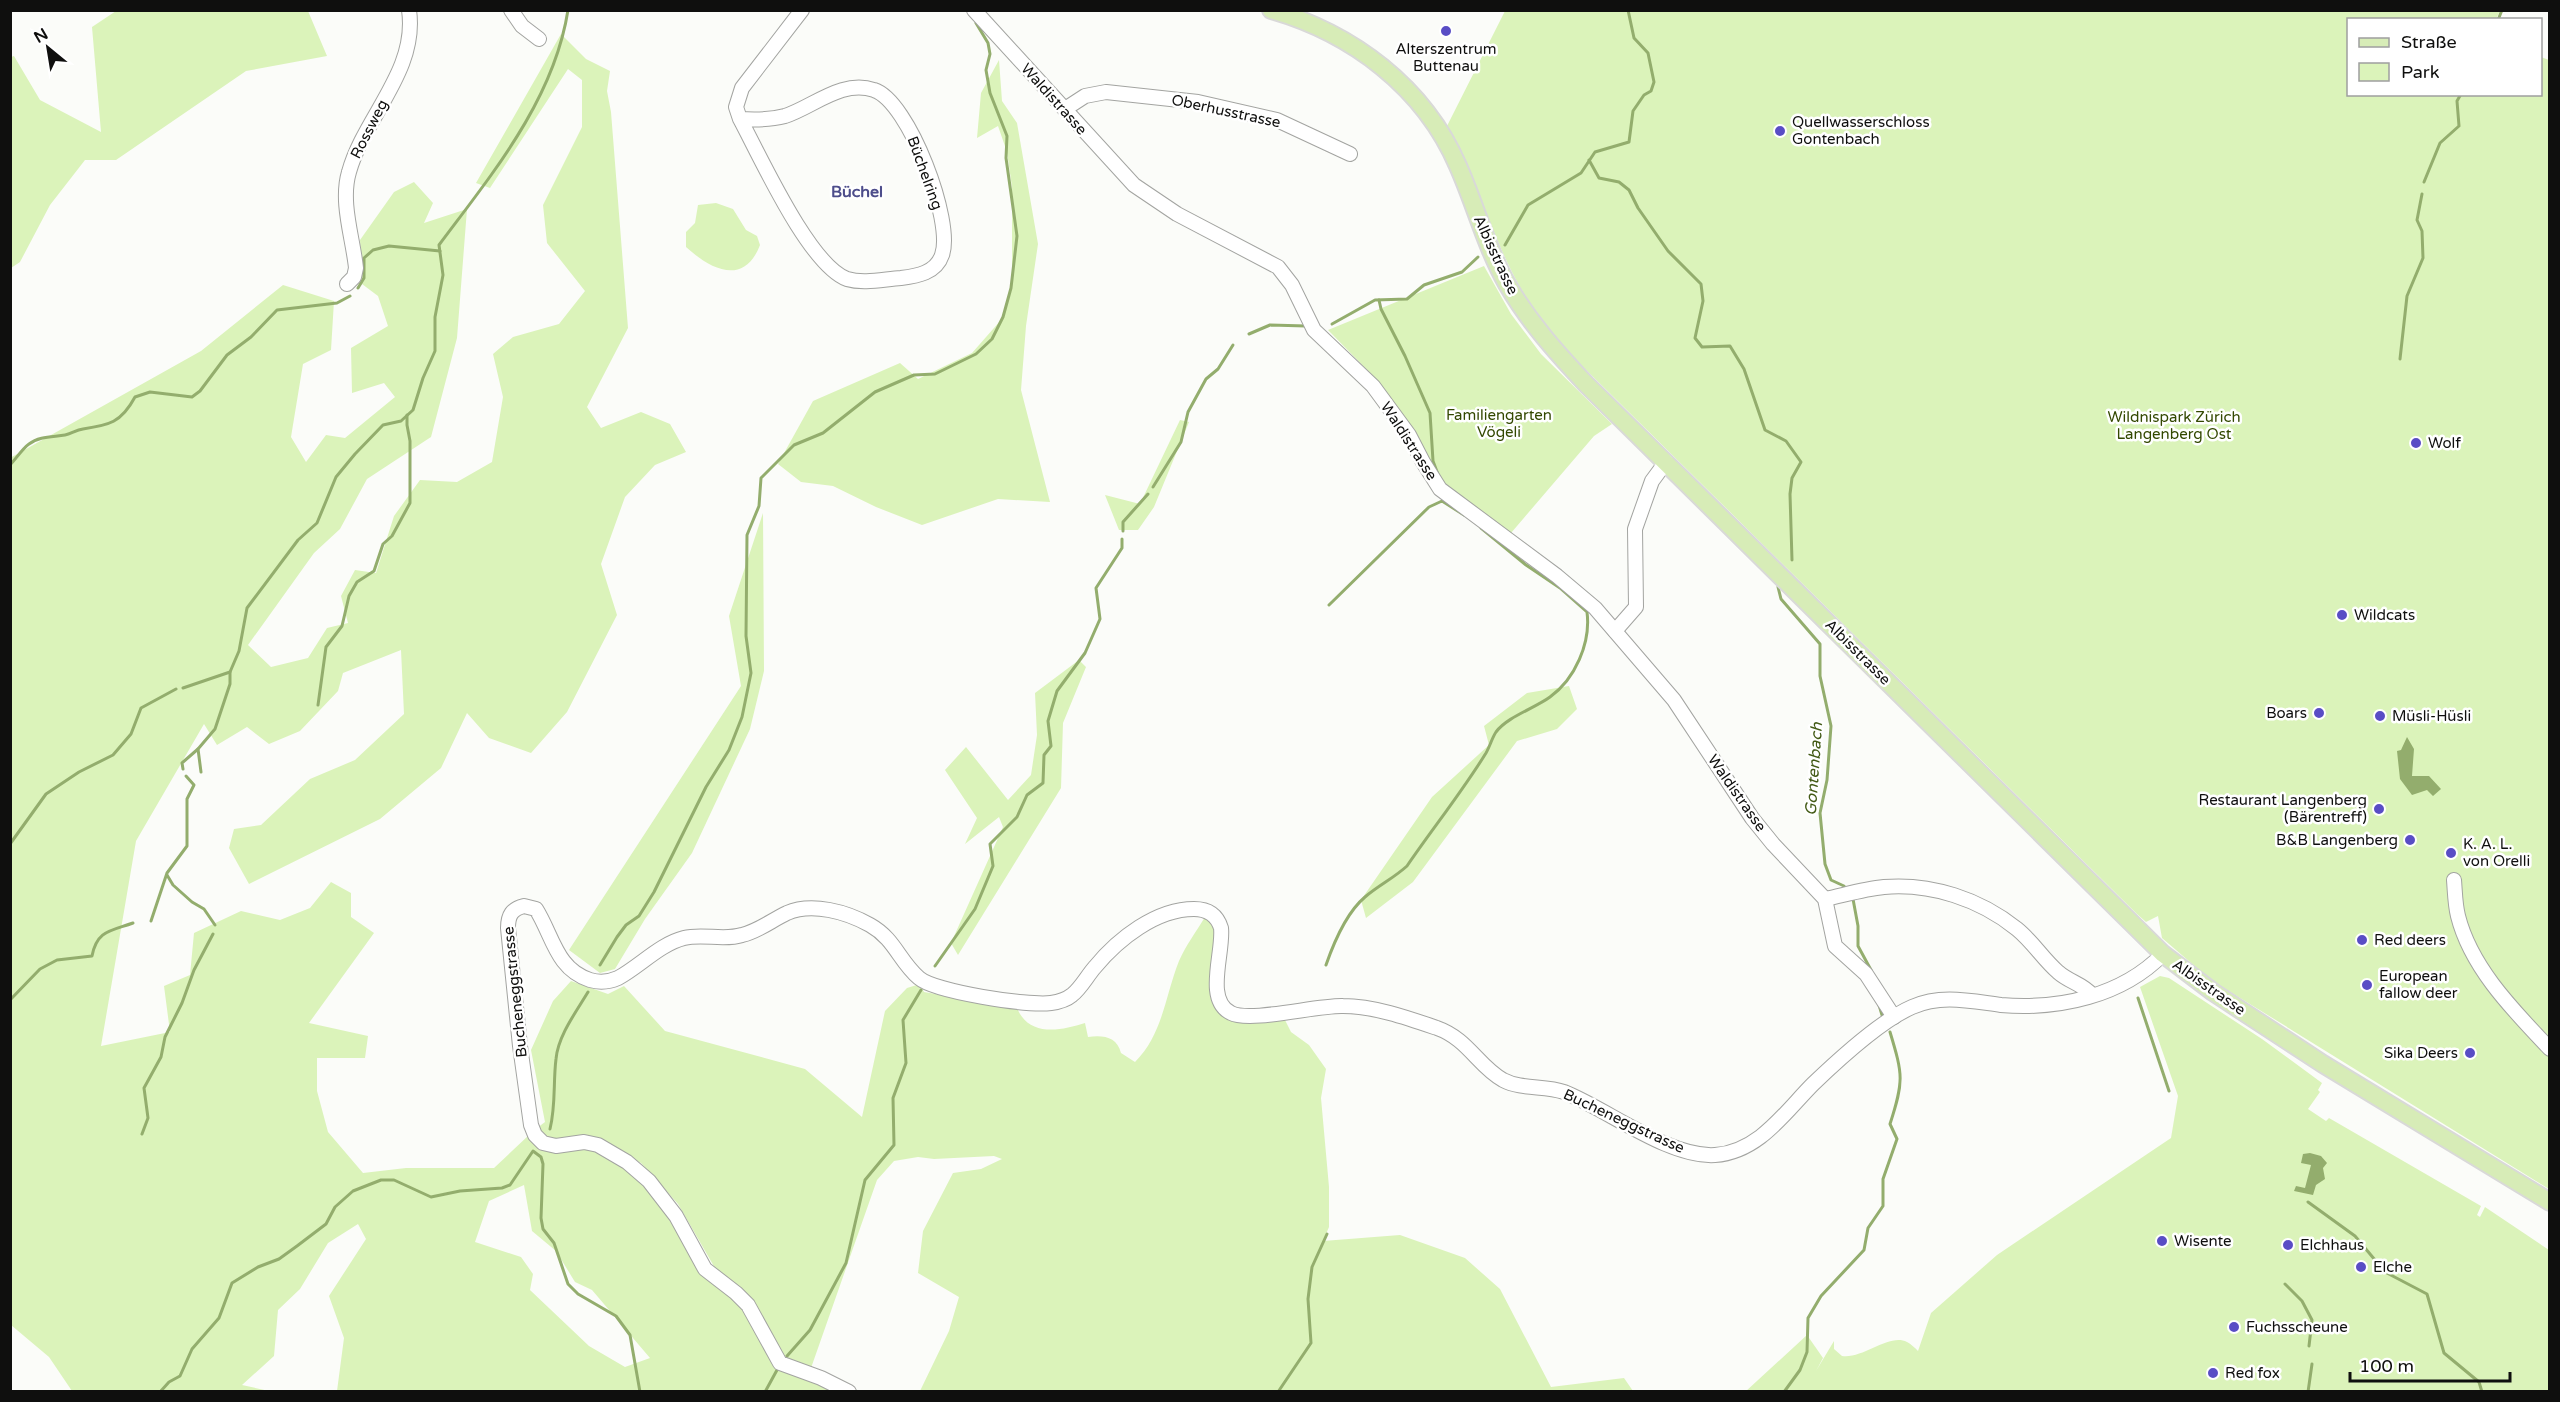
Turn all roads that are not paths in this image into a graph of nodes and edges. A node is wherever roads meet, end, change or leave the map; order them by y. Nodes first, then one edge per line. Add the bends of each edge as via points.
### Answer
1 (409, 10) edge
2 (511, 10) edge
3 (802, 10) edge
4 (974, 10) edge
5 (1271, 10) edge
6 (539, 39) dead end
7 (1065, 110) junction
8 (740, 119) junction
9 (1350, 154) dead end
10 (347, 284) dead end
11 (1666, 462) junction
12 (1615, 631) junction
13 (2454, 880) dead end
14 (1825, 899) junction
15 (2163, 954) junction
16 (2092, 995) junction
17 (1894, 1017) junction
18 (2550, 1049) edge
19 (2550, 1202) edge
20 (849, 1392) edge

1 - 10 street, Rossweg via 408,44 399,74 361,138 348,173 345,191 356,268
2 - 6 street via 522,26
3 - 8 street via 742,88 736,107
4 - 7 street, Waldistrasse
5 - 11 main road, Albisstrasse via 1349,43 1419,102 1454,157 1497,263 1529,318 1559,355
7 - 9 street, Oberhusstrasse via 1085,96 1106,92 1198,102 1277,120
7 - 12 street, Waldistrasse via 1141,190 1177,214 1278,267 1292,285 1314,330 1373,386 1409,435 1440,489 1557,576
8 - 8 street, Büchelring via 800,230 824,262 841,276 859,281 913,277 939,262 945,240 938,201 912,134 882,94 867,89 844,90 783,116
11 - 12 street via 1652,482 1635,529 1636,607
11 - 15 main road, Albisstrasse
12 - 14 street, Waldistrasse via 1674,700 1752,818
13 - 18 street via 2458,917 2478,960 2510,1006
14 - 16 street via 1906,886 1956,895 2018,929 2059,973 2086,987
14 - 17 street via 1835,946 1866,975
15 - 16 street, Bucheneggstrasse via 2133,979
15 - 19 main road, Albisstrasse via 2323,1064
16 - 17 street, Bucheneggstrasse via 2058,1004 2027,1006 1942,999 1913,1006
17 - 20 street, Bucheneggstrasse via 1826,1072 1762,1136 1734,1151 1707,1155 1669,1145 1567,1093 1504,1081 1459,1039 1434,1027 1350,1006 1246,1016 1229,1012 1217,994 1221,928 1217,918 1203,909 1170,913 1141,927 1105,956 1073,994 1044,1004 933,986 917,976 894,944 876,928 848,916 807,908 788,912 737,937 679,939 618,978 594,981 577,974 561,960 536,909 517,908 509,917 508,928 520,1046 535,1135 552,1146 593,1144 627,1162 670,1206 705,1269 746,1302 780,1363

